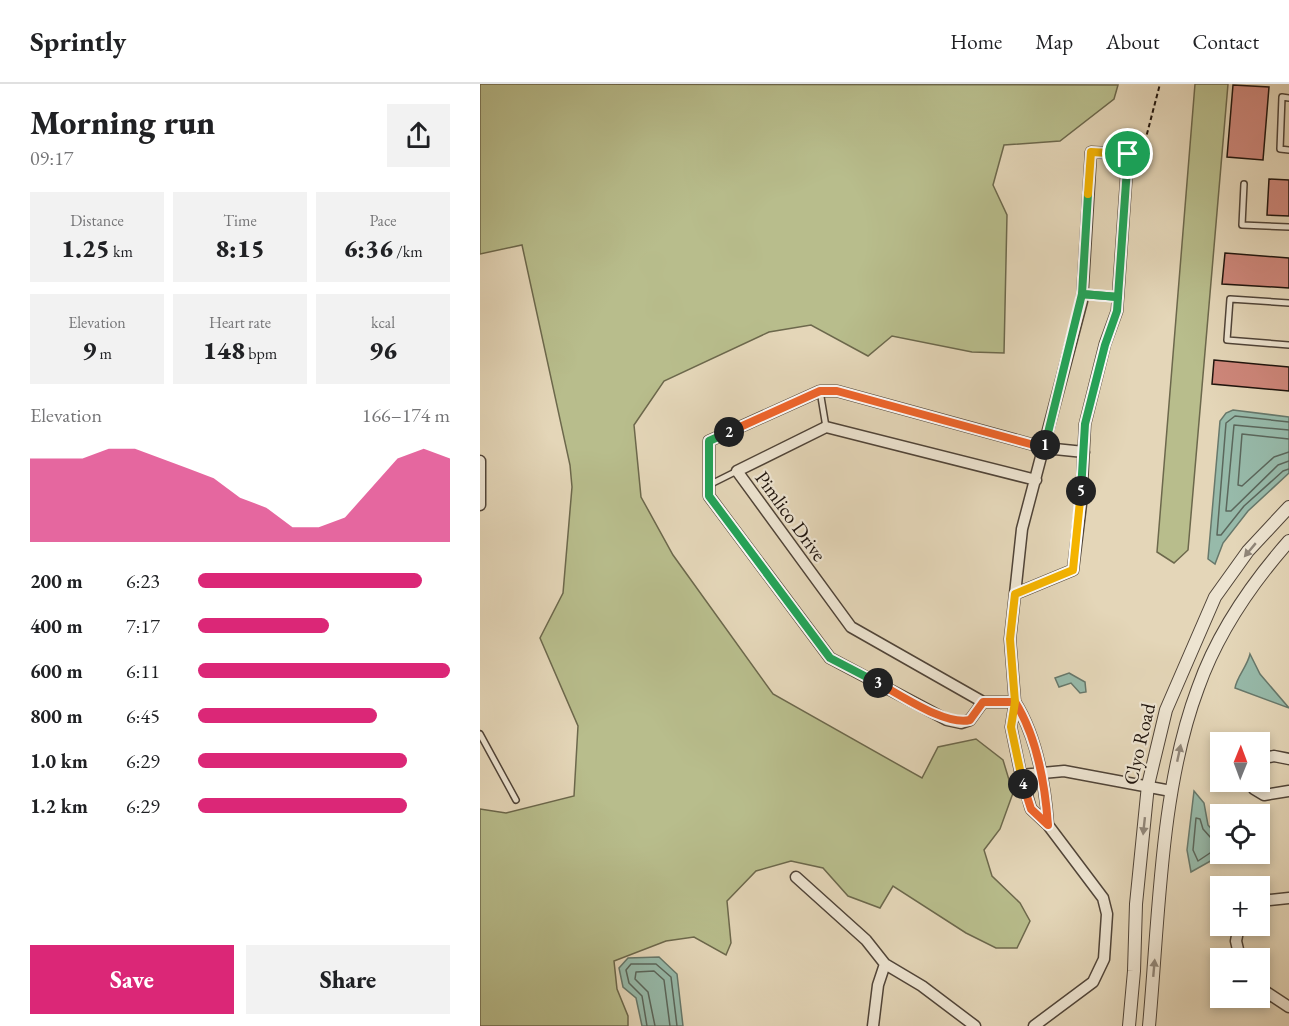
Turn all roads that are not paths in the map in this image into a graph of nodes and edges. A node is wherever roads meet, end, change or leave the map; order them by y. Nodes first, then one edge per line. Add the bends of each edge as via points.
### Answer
1 (1289, 98) edge
2 (1289, 150) edge
3 (1244, 184) dead end
4 (1289, 227) edge
5 (1082, 294) junction
6 (1118, 297) junction
7 (1289, 303) edge
8 (1289, 345) edge
9 (820, 391) junction
10 (826, 427) junction
11 (1045, 448) junction
12 (1084, 452) junction
13 (480, 461) edge
14 (737, 471) junction
15 (1036, 480) junction
16 (709, 485) junction
17 (480, 505) edge
18 (1289, 507) edge
19 (1289, 541) edge
20 (1015, 594) junction
21 (983, 702) junction
22 (1015, 702) junction
23 (480, 734) edge
24 (1270, 756) edge
25 (1289, 759) edge
26 (1040, 773) junction
27 (1021, 775) junction
28 (1148, 785) junction
29 (1171, 791) junction
30 (1289, 791) edge
31 (1259, 792) edge
32 (516, 800) dead end
33 (1048, 825) junction
34 (796, 876) dead end
35 (1289, 898) edge
36 (1270, 901) edge
37 (885, 964) junction
38 (1270, 994) edge
39 (1289, 1006) edge
40 (1051, 1021) edge
41 (873, 1026) edge
42 (975, 1026) edge
43 (1034, 1026) edge
44 (1129, 1026) edge
45 (1149, 1026) edge

1 - 2 lane via 1282,98 1280,149
3 - 4 lane via 1242,225
5 - 6 lane
5 - 6 street via 1091,152 1128,154
5 - 11 street
6 - 12 street via 1085,424
7 - 8 lane via 1230,298 1227,340
9 - 10 lane
9 - 11 street via 851,393
9 - 16 street via 709,441
10 - 14 street, Pimlico Drive
10 - 15 street
11 - 12 street
11 - 15 street
12 - 20 street via 1073,570
13 - 17 street
14 - 16 lane
14 - 21 street, Pimlico Drive via 851,627
15 - 20 street via 1022,529
16 - 21 street via 709,496 830,658 947,720 970,720
18 -> 28 street, Clyo Road via 1248,551 1215,597 1166,710
29 -> 19 street via 1198,687 1229,622
20 - 22 street via 1010,639
21 - 22 street, Pimlico Drive
22 - 26 street via 1029,724
22 - 27 street via 1011,727
23 - 32 lane
24 - 25 street
26 - 27 street
26 - 28 street via 1064,771
26 - 33 street
27 - 33 street via 1031,809
28 - 29 street
28 -> 44 street, Clyo Road
45 -> 29 street
30 - 31 street via 1264,795
33 - 40 street via 1103,898 1107,914 1100,971
34 - 37 street via 866,940
35 - 36 street
37 - 41 street
37 - 42 street
38 - 39 street
40 - 43 street

